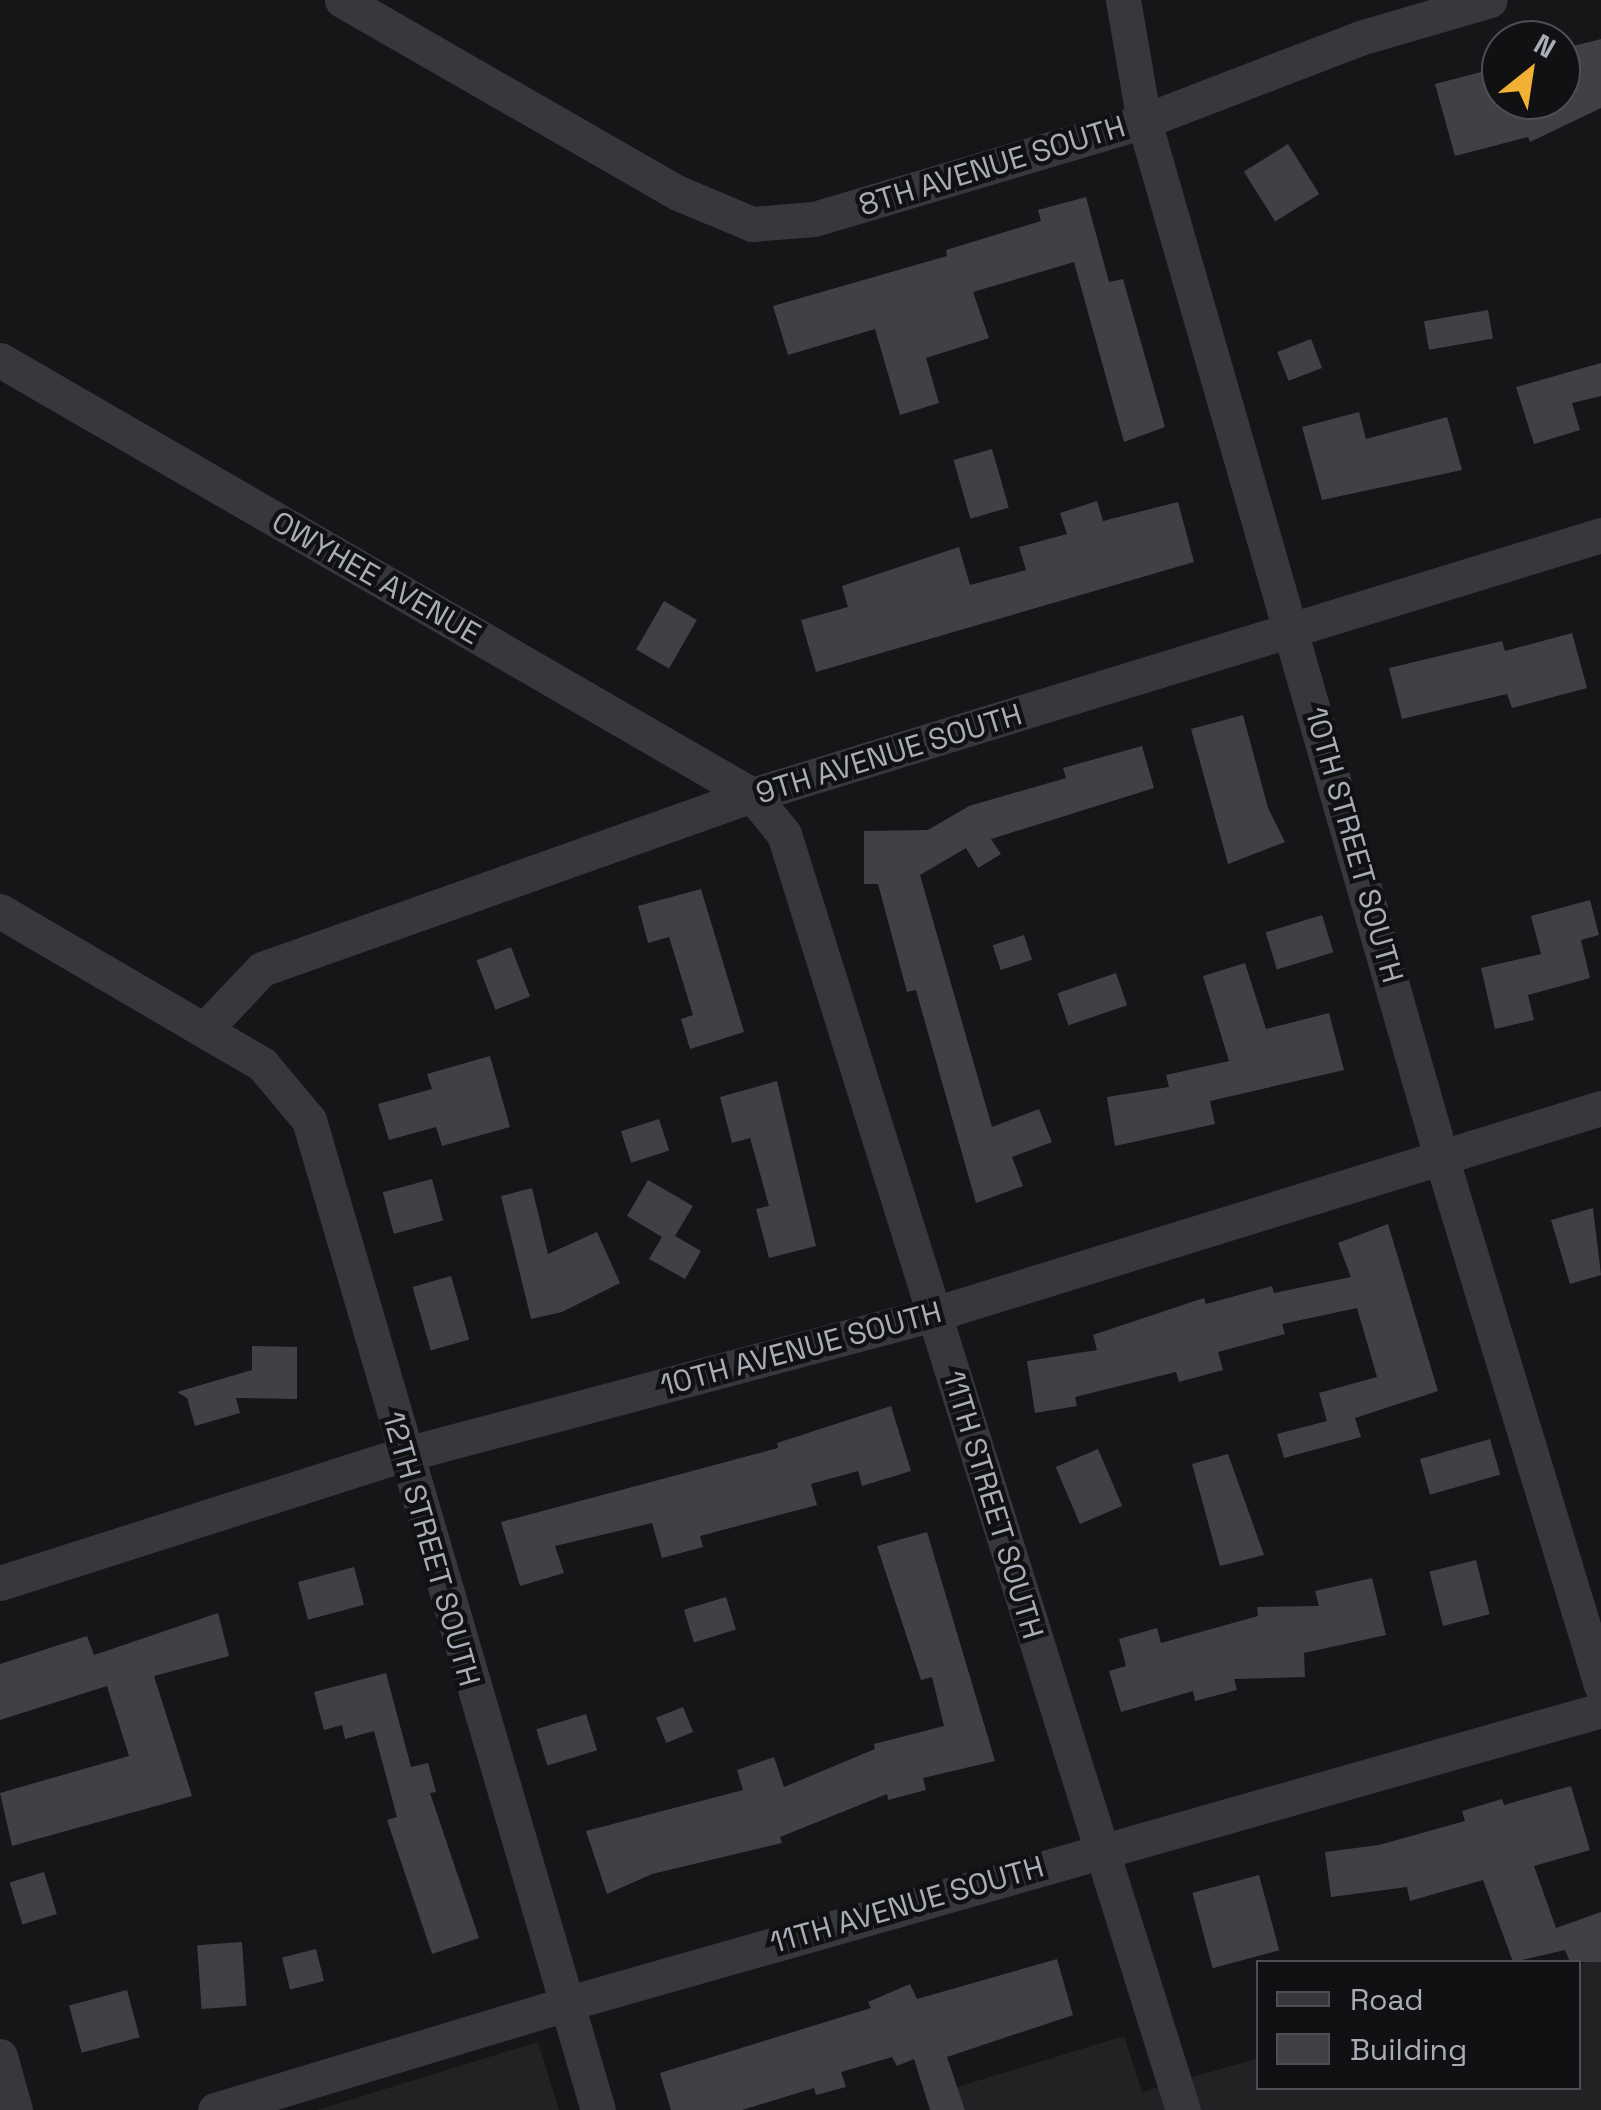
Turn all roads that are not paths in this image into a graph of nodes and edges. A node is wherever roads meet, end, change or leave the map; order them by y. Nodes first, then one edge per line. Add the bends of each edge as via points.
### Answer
1 (342, 0) edge
2 (1123, 0) edge
3 (1490, 0) edge
4 (1144, 121) junction
5 (0, 360) edge
6 (1601, 535) edge
7 (1294, 631) junction
8 (752, 795) junction
9 (0, 911) edge
10 (205, 1028) junction
11 (1601, 1108) edge
12 (1442, 1160) junction
13 (934, 1314) junction
14 (402, 1455) junction
15 (0, 1583) edge
16 (1601, 1686) edge
17 (1601, 1710) edge
18 (1099, 1850) junction
19 (565, 2004) junction
20 (0, 2056) edge
21 (15, 2110) edge
22 (216, 2110) edge
23 (598, 2110) edge
24 (1183, 2110) edge

1 - 4 street, 8TH AVENUE SOUTH via 678,193 752,224 814,219
2 - 4 street, 10TH STREET SOUTH
3 - 4 street, 8TH AVENUE SOUTH via 1360,38
4 - 7 street, 10TH STREET SOUTH
5 - 8 street, OWYHEE AVENUE
6 - 7 street, 9TH AVENUE SOUTH
7 - 8 street, 9TH AVENUE SOUTH
7 - 12 street, 10TH STREET SOUTH
8 - 10 street, 9TH AVENUE SOUTH via 262,969
8 - 13 street, 11TH STREET SOUTH via 784,834
9 - 10 street, 12TH STREET SOUTH
10 - 14 street, 12TH STREET SOUTH via 262,1064 309,1120
11 - 12 street, 10TH AVENUE SOUTH
12 - 13 street, 10TH AVENUE SOUTH
12 - 16 street, 10TH STREET SOUTH
13 - 14 street, 10TH AVENUE SOUTH
13 - 18 street, 11TH STREET SOUTH
14 - 15 street, 10TH AVENUE SOUTH
14 - 19 street, 12TH STREET SOUTH
17 - 18 street, 11TH AVENUE SOUTH
18 - 19 street, 11TH AVENUE SOUTH
18 - 24 street, 11TH STREET SOUTH
19 - 22 street, 11TH AVENUE SOUTH
19 - 23 street, 12TH STREET SOUTH
20 - 21 street

